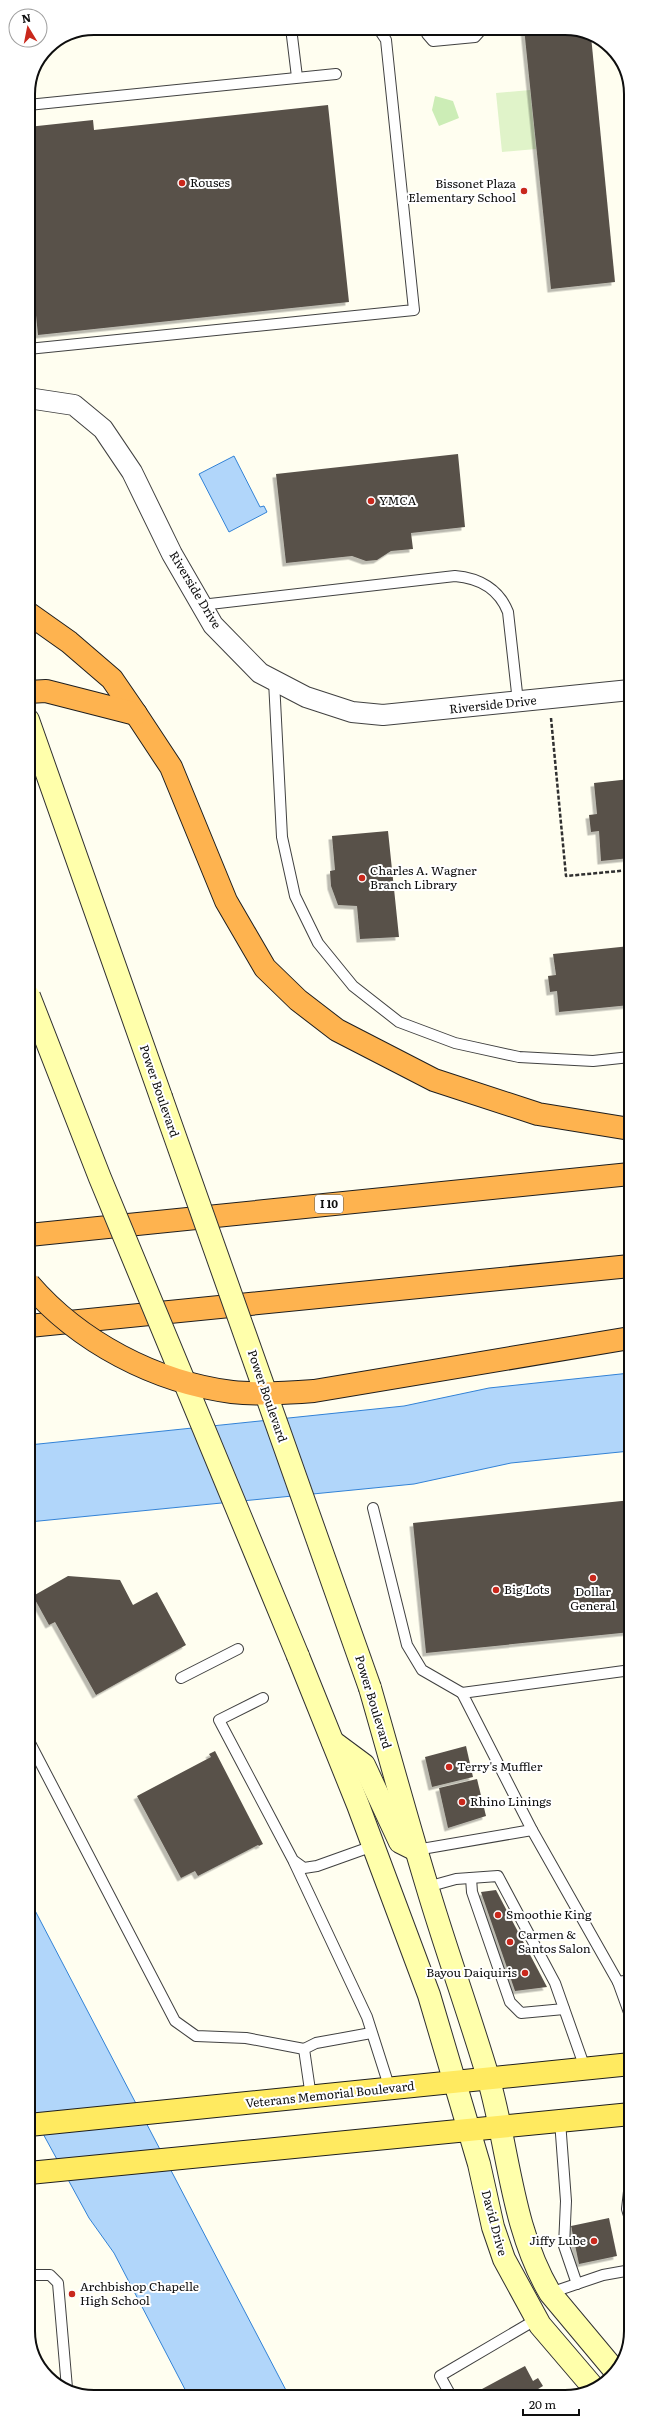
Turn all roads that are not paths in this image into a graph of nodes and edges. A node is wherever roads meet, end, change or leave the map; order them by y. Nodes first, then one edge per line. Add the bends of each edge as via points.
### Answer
1 (292, 35) edge
2 (383, 35) edge
3 (428, 35) edge
4 (477, 35) edge
5 (336, 74) dead end
6 (297, 78) junction
7 (35, 104) edge
8 (35, 349) edge
9 (35, 399) edge
10 (201, 605) junction
11 (35, 618) edge
12 (274, 681) junction
13 (624, 691) edge
14 (35, 692) edge
15 (518, 702) junction
16 (136, 714) junction
17 (35, 740) edge
18 (35, 1014) edge
19 (624, 1057) edge
20 (624, 1128) edge
21 (624, 1175) edge
22 (35, 1233) edge
23 (624, 1267) edge
24 (35, 1291) edge
25 (35, 1325) edge
26 (624, 1339) edge
27 (373, 1508) dead end
28 (238, 1649) dead end
29 (624, 1671) edge
30 (181, 1678) dead end
31 (462, 1693) junction
32 (263, 1698) dead end
33 (333, 1742) junction
34 (35, 1753) edge
35 (532, 1830) junction
36 (373, 1846) junction
37 (416, 1850) junction
38 (293, 1860) junction
39 (471, 1878) junction
40 (427, 1887) junction
41 (624, 1981) edge
42 (618, 1982) junction
43 (624, 1999) edge
44 (564, 2009) junction
45 (372, 2033) junction
46 (304, 2049) junction
47 (624, 2065) edge
48 (585, 2068) junction
49 (488, 2078) junction
50 (456, 2082) junction
51 (390, 2089) junction
52 (311, 2097) junction
53 (624, 2115) edge
54 (560, 2121) junction
55 (35, 2124) edge
56 (500, 2127) junction
57 (468, 2130) junction
58 (35, 2172) edge
59 (624, 2271) edge
60 (35, 2275) edge
61 (577, 2284) junction
62 (550, 2293) junction
63 (537, 2319) junction
64 (612, 2367) edge
65 (67, 2383) edge
66 (591, 2384) edge
67 (448, 2390) edge

1 - 6 lane
2 - 8 lane via 386,40 414,310
3 - 4 lane via 433,41
5 - 6 lane
6 - 7 lane
9 - 10 street, Riverside Drive via 74,405 103,429 132,472 172,554
10 - 12 street, Riverside Drive via 214,625 260,673
10 - 15 lane via 454,576 467,577 494,590 504,601 508,612
11 - 16 highway via 69,642 112,680
12 - 15 street, Riverside Drive via 295,693 320,702 352,712 382,715
12 - 19 lane via 282,837 295,896 318,943 353,986 399,1022 455,1043 519,1057 593,1060
13 - 15 street, Riverside Drive
14 - 16 highway via 46,691
16 - 20 highway via 171,767 226,901 265,968 298,1000 337,1030 434,1080 538,1114
17 - 37 main road, Power Boulevard, bridge via 370,1688
18 - 33 main road, bridge via 100,1178
21 - 22 highway, I 10
23 - 25 highway
24 - 26 highway, bridge via 76,1329 113,1352 154,1372 232,1392 314,1391
27 - 31 lane via 406,1645 422,1670
28 - 30 lane
29 - 31 lane
31 - 35 lane
32 - 38 lane via 219,1720
33 - 36 main road
33 - 37 main road via 364,1765 400,1842
34 - 46 lane via 175,2021 196,2036 246,2038
35 - 37 lane
35 - 42 lane
36 - 38 lane via 310,1867 304,1868
36 - 50 main road via 429,1995
37 - 40 main road, Power Boulevard
38 - 45 lane
39 - 40 lane via 456,1879
39 - 44 lane via 498,1876 556,1983
39 - 44 lane via 472,1892 510,2002 521,2013
40 - 49 main road, Power Boulevard
41 - 42 lane
42 - 43 lane
44 - 48 lane
45 - 46 lane via 316,2043
45 - 51 lane
46 - 52 lane
47 - 48 main road, Veterans Memorial Boulevard
48 - 49 main road, Veterans Memorial Boulevard
49 - 50 main road, Veterans Memorial Boulevard
49 - 56 main road
50 - 51 main road, Veterans Memorial Boulevard
50 - 57 main road, David Drive
51 - 52 main road, Veterans Memorial Boulevard
52 - 55 main road, Veterans Memorial Boulevard
53 - 54 main road
54 - 56 main road
54 - 61 lane via 565,2176 564,2246
56 - 57 main road
56 - 62 main road via 511,2188 520,2219 542,2279
57 - 58 main road
57 - 63 main road, David Drive via 504,2259
59 - 61 lane
60 - 65 lane via 50,2275 58,2283
61 - 62 lane
62 - 64 main road
63 - 66 main road, David Drive
63 - 67 lane via 440,2376

